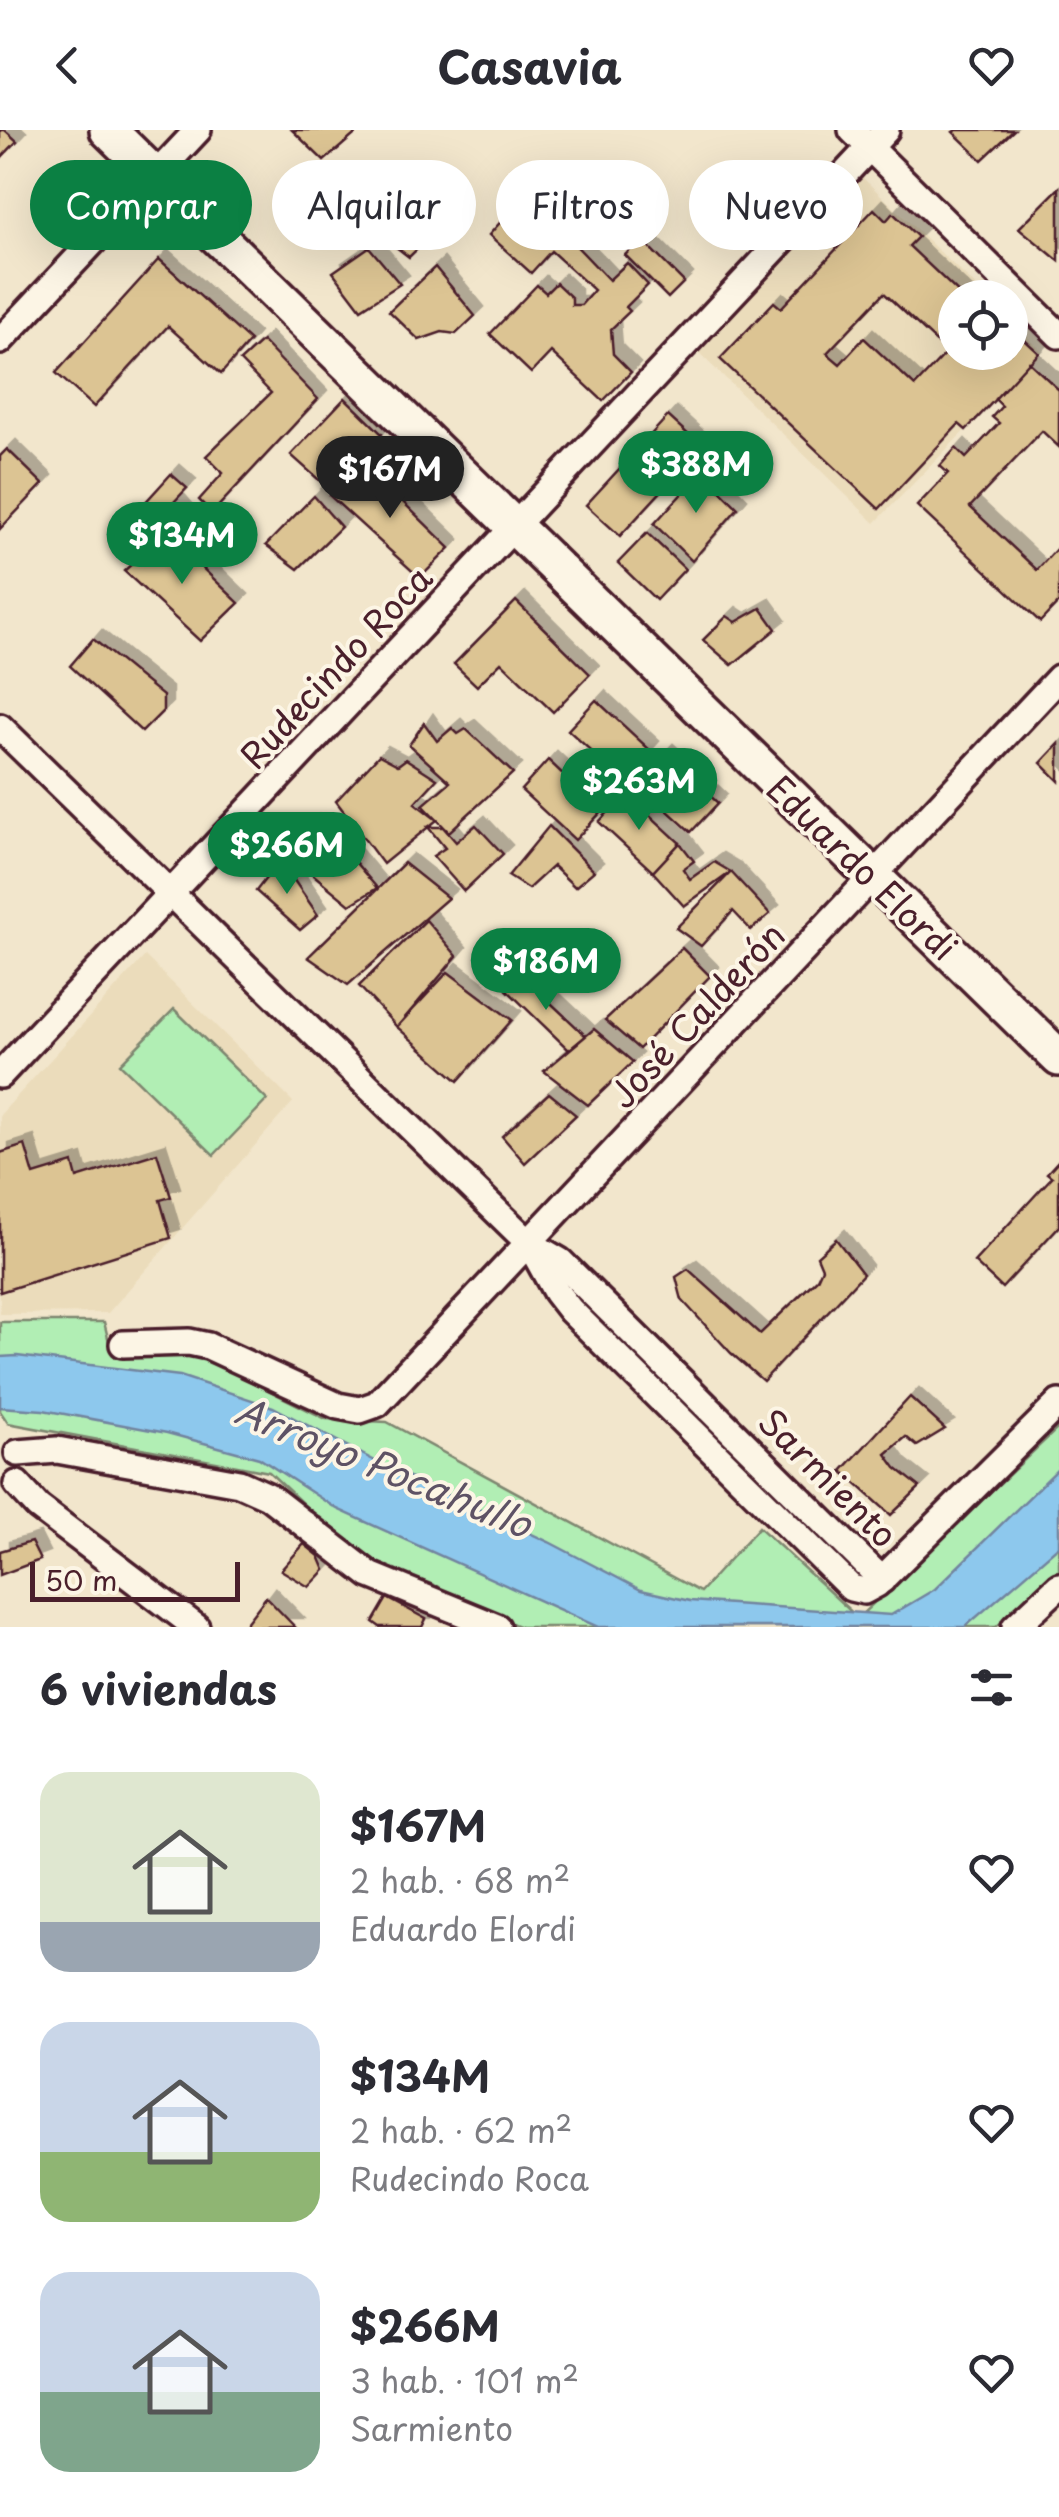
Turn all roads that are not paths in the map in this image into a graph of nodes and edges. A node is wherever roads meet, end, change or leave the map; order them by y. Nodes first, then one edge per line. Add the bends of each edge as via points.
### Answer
1 (108, 130) edge
2 (198, 130) edge
3 (869, 136) edge
4 (139, 160) edge
5 (170, 160) edge
6 (85, 250) edge
7 (231, 250) edge
8 (1059, 336) edge
9 (0, 341) edge
10 (514, 526) junction
11 (1059, 678) edge
12 (0, 727) edge
13 (873, 876) junction
14 (170, 893) junction
15 (1059, 1058) edge
16 (0, 1075) edge
17 (529, 1243) junction
18 (123, 1344) dead end
19 (1059, 1404) edge
20 (9, 1451) edge
21 (9, 1486) edge
22 (1059, 1586) edge
23 (446, 1617) edge
24 (196, 1627) edge
25 (497, 1627) edge
26 (1015, 1627) edge

1 - 4 main road, Eduardo Elordi
2 - 5 street
3 - 8 street
3 - 10 street, Rudecindo Roca
6 - 9 street
7 - 10 main road, Eduardo Elordi
10 - 13 main road, Eduardo Elordi
10 - 14 street, Rudecindo Roca
11 - 13 street, José Calderón
12 - 14 street, Sarmiento
13 - 15 main road, Eduardo Elordi
13 - 17 street, José Calderón
14 - 16 street, Rudecindo Roca
14 - 17 street, Sarmiento
17 - 18 street, José Calderón via 368,1408 353,1410 208,1346
17 - 19 street, Sarmiento via 560,1261 882,1580
20 - 21 street via 24,1472
20 - 23 street via 57,1450 238,1483 268,1496 370,1575
21 - 24 street
22 - 26 street
23 - 25 street

